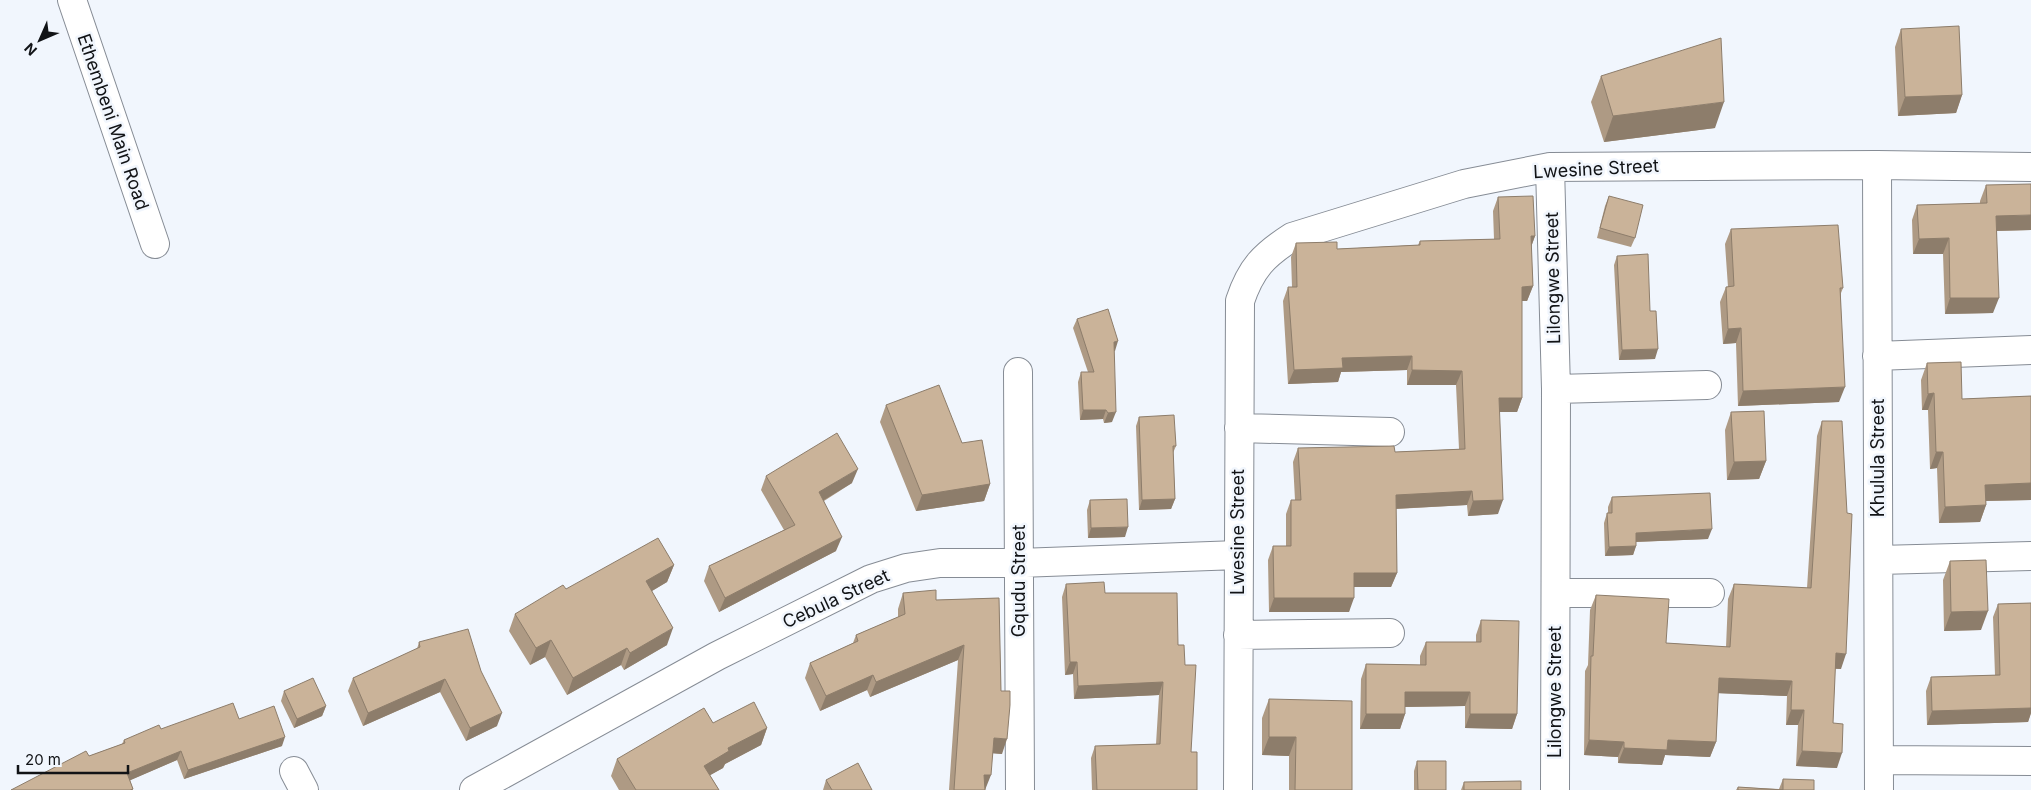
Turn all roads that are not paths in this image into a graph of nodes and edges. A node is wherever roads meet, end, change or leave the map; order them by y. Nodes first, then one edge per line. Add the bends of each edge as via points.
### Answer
1 (72, 0) edge
2 (1877, 165) junction
3 (1550, 167) junction
4 (2031, 167) edge
5 (154, 244) dead end
6 (2031, 350) edge
7 (1877, 356) junction
8 (1018, 372) dead end
9 (1707, 385) dead end
10 (1556, 389) junction
11 (1239, 428) junction
12 (1390, 432) dead end
13 (1238, 555) junction
14 (2031, 556) edge
15 (1879, 560) junction
16 (1019, 563) junction
17 (1556, 593) junction
18 (1710, 594) dead end
19 (1390, 633) dead end
20 (1238, 635) junction
21 (1879, 760) junction
22 (2031, 761) edge
23 (474, 790) edge
24 (1020, 790) edge
25 (1238, 790) edge
26 (1555, 790) edge
27 (1879, 790) edge

1 - 5 street, Ethembeni Main Road
2 - 3 street, Lwesine Street
2 - 4 street, Lwesine Street
2 - 7 street, Khulula Street
3 - 10 street, Lilongwe Street
3 - 11 street, Lwesine Street via 1464,184 1292,237 1270,251 1252,271 1240,301
6 - 7 street
7 - 15 street, Khulula Street
8 - 16 street, Gqudu Street
9 - 10 street
10 - 17 street, Lilongwe Street
11 - 12 street
11 - 13 street, Lwesine Street
13 - 16 street, Cebula Street
13 - 20 street, Lwesine Street
14 - 15 street
15 - 21 street, Khulula Street
16 - 23 street, Cebula Street via 940,563 906,568 871,579 717,656
16 - 24 street, Gqudu Street
17 - 18 street
17 - 26 street, Lilongwe Street
19 - 20 street
20 - 25 street, Lwesine Street
21 - 22 street
21 - 27 street, Khulula Street

